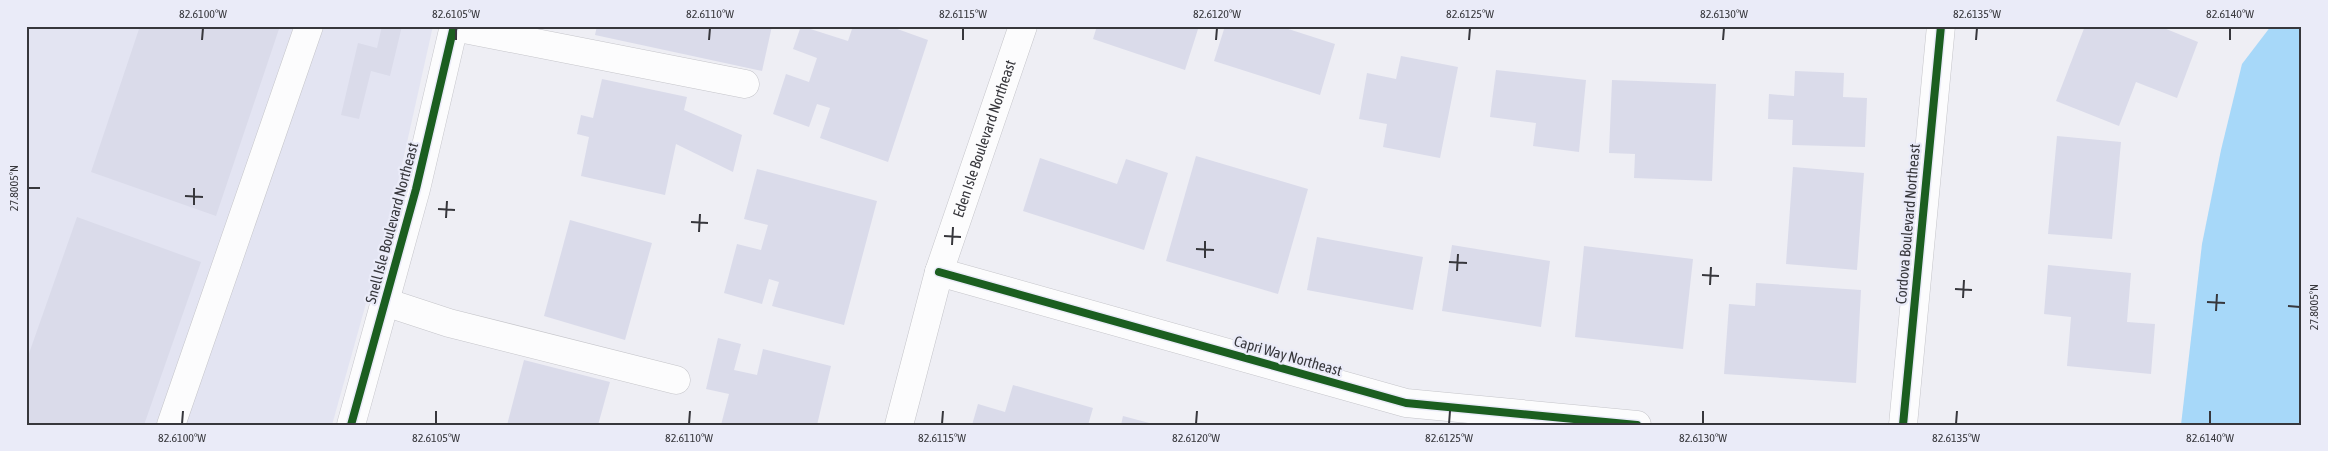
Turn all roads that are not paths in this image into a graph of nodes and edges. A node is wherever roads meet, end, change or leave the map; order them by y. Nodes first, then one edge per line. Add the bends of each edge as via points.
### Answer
1 (308, 26) edge
2 (1023, 26) edge
3 (1941, 26) edge
4 (454, 27) edge
5 (745, 84) dead end
6 (939, 272) junction
7 (385, 302) junction
8 (676, 380) dead end
9 (1404, 414) edge
10 (171, 425) edge
11 (351, 425) edge
12 (899, 425) edge
13 (1637, 425) edge
14 (1904, 425) edge

1 - 10 street
2 - 6 street, Eden Isle Boulevard Northeast
3 - 14 street, Cordova Boulevard Northeast
4 - 5 street
4 - 7 street, Snell Isle Boulevard Northeast via 416,189
6 - 9 street, Capri Way Northeast
6 - 12 street, Eden Isle Boulevard Northeast
7 - 8 street via 449,323
7 - 11 street, Snell Isle Boulevard Northeast
9 - 13 street, Capri Way Northeast

